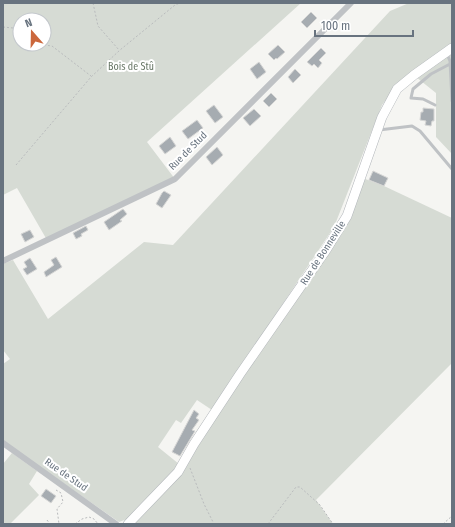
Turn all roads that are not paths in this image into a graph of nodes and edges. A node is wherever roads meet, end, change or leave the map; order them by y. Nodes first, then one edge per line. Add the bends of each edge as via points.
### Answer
1 (351, 3) edge
2 (449, 50) edge
3 (450, 64) junction
4 (452, 101) edge
5 (435, 105) dead end
6 (377, 130) junction
7 (452, 169) edge
8 (3, 262) edge
9 (3, 443) edge
10 (116, 524) edge
11 (128, 524) edge

1 - 8 street, Rue de Stud via 175,178
2 - 3 lane
2 - 6 street, Rue de Bonneville via 397,89
3 - 4 lane
3 - 5 lane via 431,74 413,89 411,98 423,99
6 - 7 lane via 412,126 420,131
6 - 11 street, Rue de Bonneville via 347,216 240,374 178,472
9 - 10 street, Rue de Stud

